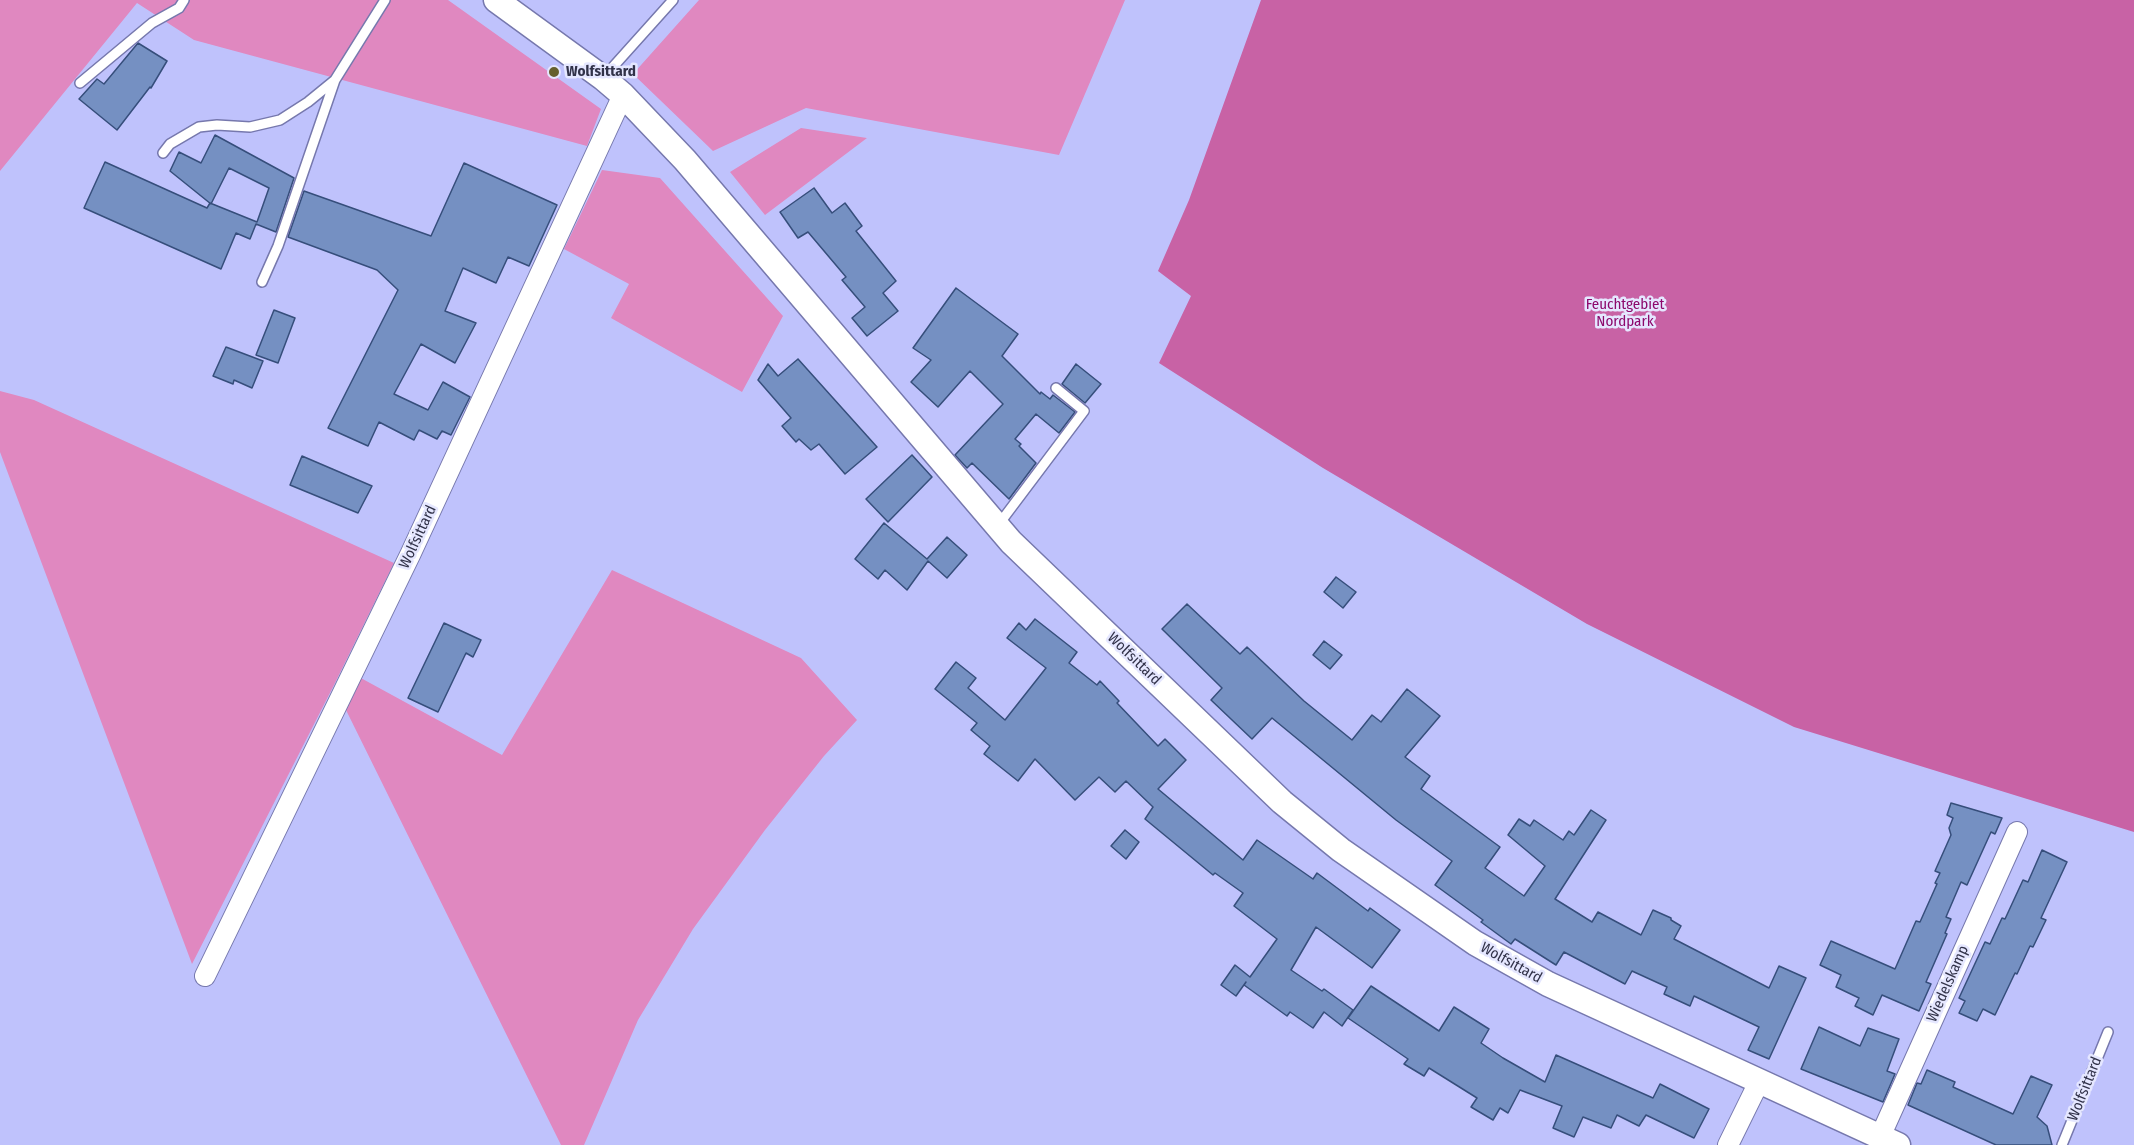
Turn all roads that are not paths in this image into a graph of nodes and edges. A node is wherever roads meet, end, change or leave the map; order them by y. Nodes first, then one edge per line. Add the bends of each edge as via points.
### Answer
1 (184, 0) edge
2 (385, 0) edge
3 (496, 0) edge
4 (673, 0) edge
5 (603, 78) junction
6 (334, 81) junction
7 (80, 83) dead end
8 (623, 95) junction
9 (164, 153) dead end
10 (262, 282) dead end
11 (1056, 388) dead end
12 (998, 526) junction
13 (2017, 832) dead end
14 (205, 975) dead end
15 (2108, 1032) dead end
16 (1759, 1082) junction
17 (1889, 1141) edge
18 (1728, 1145) edge
19 (2062, 1145) edge

1 - 7 lane via 179,8 152,23
2 - 6 lane
3 - 5 street, Wolfsittard
4 - 5 lane
5 - 8 street, Wolfsittard
6 - 9 lane via 280,120 250,127 199,127 170,144
6 - 10 lane
8 - 12 street, Wolfsittard via 685,160
8 - 14 street, Wolfsittard via 410,555
11 - 12 lane via 1084,411
12 - 16 street, Wolfsittard via 1282,802 1341,850 1475,943 1548,984
13 - 17 street, Wiedelskamp
15 - 19 lane, Wolfsittard
16 - 17 street, Wolfsittard
16 - 18 street

